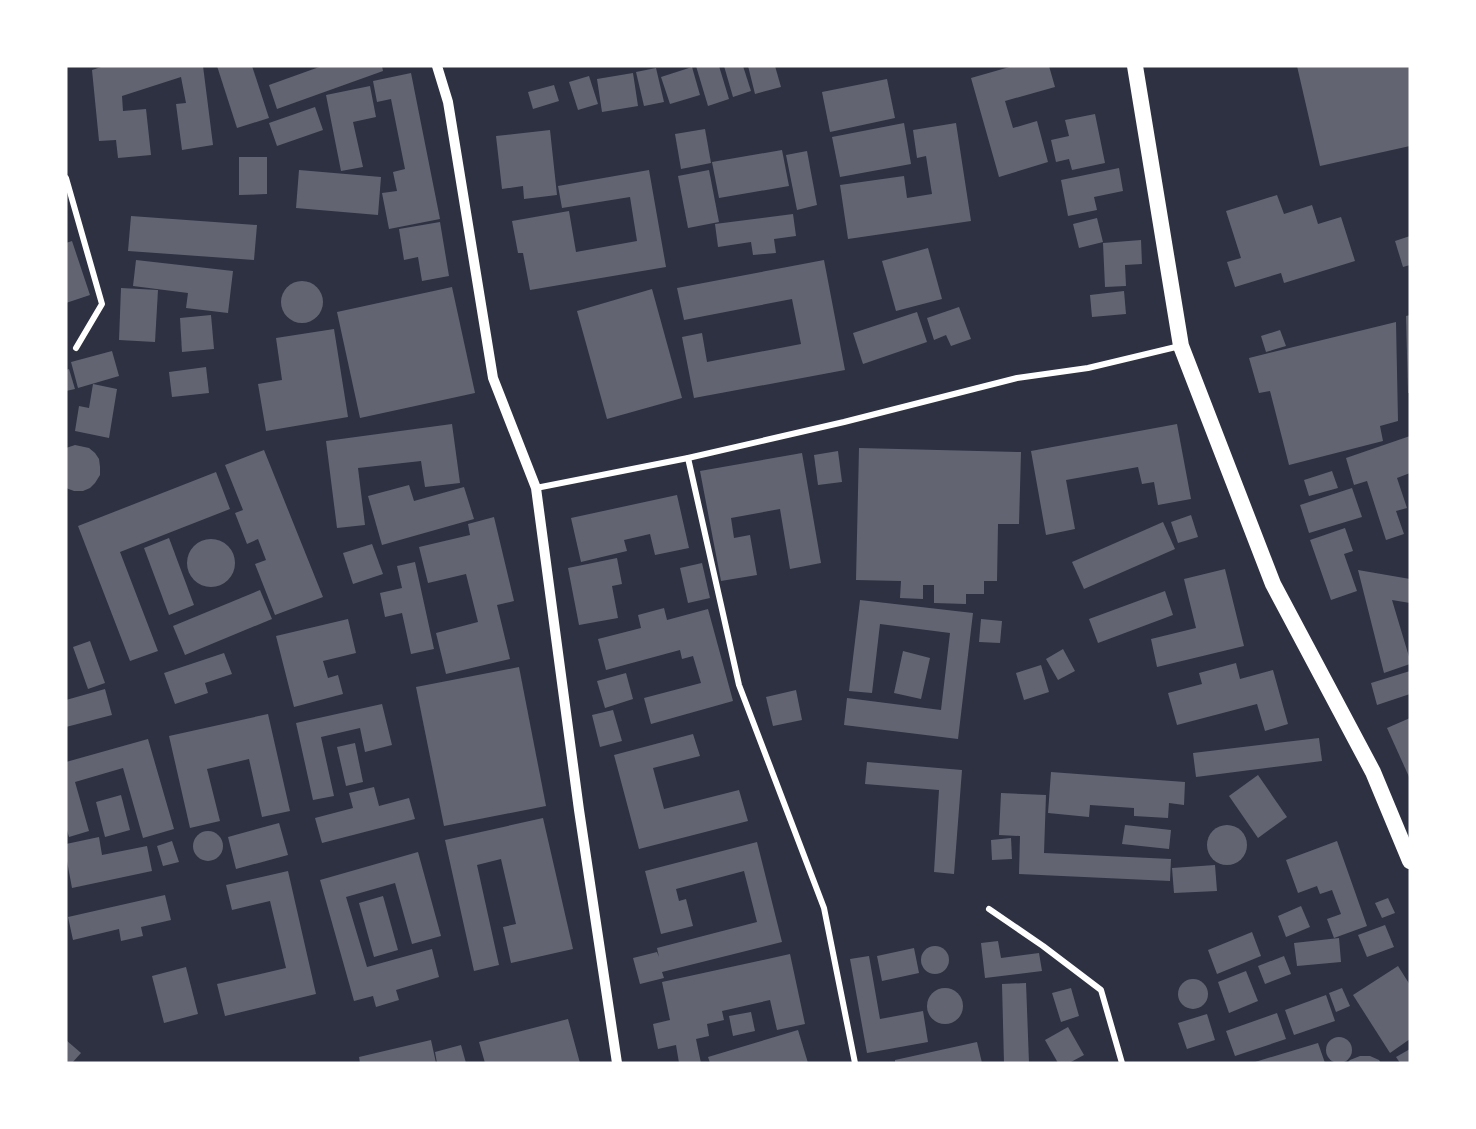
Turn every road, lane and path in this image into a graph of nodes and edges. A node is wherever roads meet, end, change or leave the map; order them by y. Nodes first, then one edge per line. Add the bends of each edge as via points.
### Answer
1 (437, 66) edge
2 (1135, 66) edge
3 (66, 178) edge
4 (1181, 346) junction
5 (76, 348) dead end
6 (688, 458) junction
7 (536, 488) junction
8 (1410, 861) edge
9 (990, 909) dead end
10 (617, 1063) edge
11 (855, 1063) edge
12 (1122, 1063) edge

1 - 7 street via 448,102 493,378
2 - 4 highway
3 - 5 street via 102,304
4 - 6 street via 1088,368 1017,378
4 - 8 highway via 1273,584 1373,772
6 - 7 street
6 - 11 street via 739,685 824,908
7 - 10 street
9 - 12 street via 1101,990

